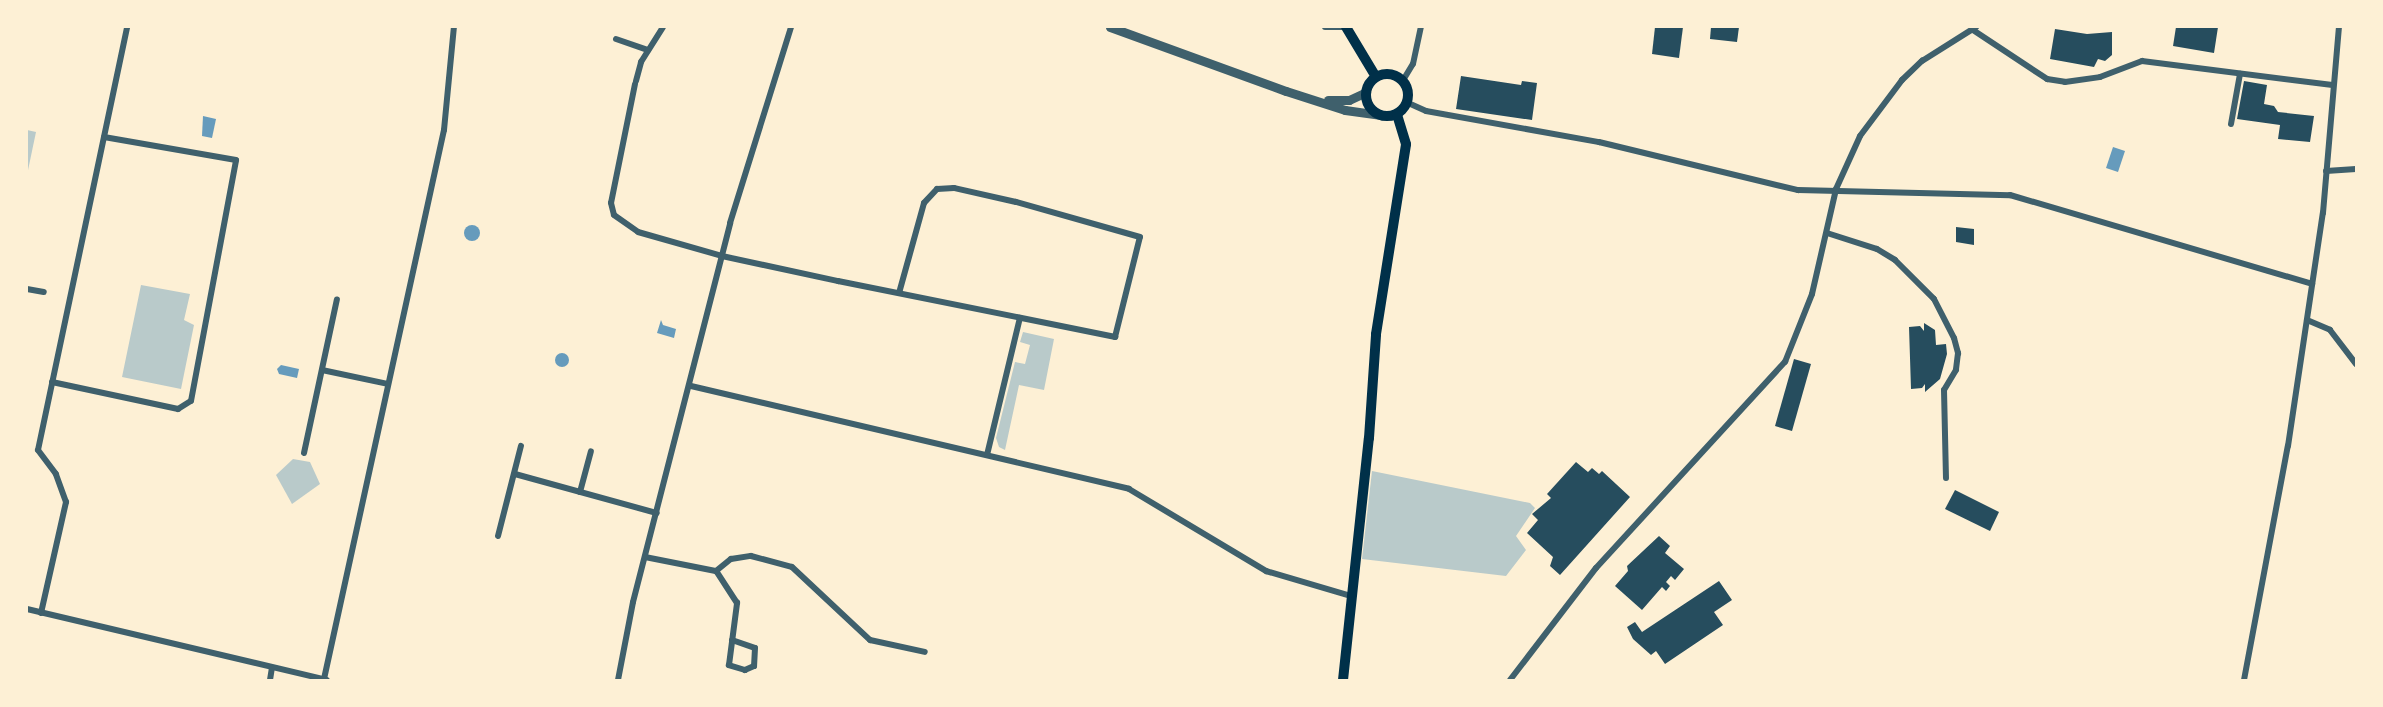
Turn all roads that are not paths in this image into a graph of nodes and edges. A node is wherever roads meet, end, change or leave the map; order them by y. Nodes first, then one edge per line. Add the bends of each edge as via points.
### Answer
1 (127, 27) edge
2 (454, 27) edge
3 (663, 27) edge
4 (791, 27) edge
5 (1110, 27) edge
6 (1325, 27) edge
7 (1346, 27) edge
8 (1421, 27) edge
9 (2339, 27) edge
10 (1974, 28) edge
11 (616, 39) dead end
12 (648, 50) junction
13 (2240, 74) junction
14 (1376, 77) junction
15 (1402, 82) junction
16 (2332, 85) junction
17 (1366, 92) junction
18 (1313, 98) junction
19 (1406, 102) junction
20 (1397, 114) junction
21 (1380, 115) junction
22 (2231, 124) dead end
23 (104, 137) junction
24 (2356, 169) edge
25 (2326, 171) junction
26 (1836, 189) junction
27 (1827, 233) junction
28 (722, 256) junction
29 (2312, 284) junction
30 (27, 289) edge
31 (44, 292) dead end
32 (899, 293) junction
33 (337, 299) dead end
34 (1020, 318) junction
35 (2307, 320) junction
36 (2356, 364) edge
37 (322, 370) junction
38 (52, 382) junction
39 (388, 384) junction
40 (691, 386) junction
41 (521, 446) dead end
42 (591, 451) dead end
43 (304, 453) dead end
44 (987, 455) junction
45 (515, 474) junction
46 (1946, 478) dead end
47 (580, 492) junction
48 (657, 513) junction
49 (498, 536) dead end
50 (645, 557) junction
51 (716, 571) junction
52 (1351, 596) junction
53 (27, 609) edge
54 (41, 613) junction
55 (732, 640) junction
56 (926, 652) dead end
57 (272, 668) junction
58 (270, 680) edge
59 (326, 680) edge
60 (618, 680) edge
61 (1343, 680) edge
62 (1510, 680) edge
63 (2244, 680) edge

1 - 23 street
2 - 39 street via 444,130
3 - 12 street
4 - 28 street
5 - 18 street
6 - 7 street
7 - 14 main road
8 - 15 street via 1413,64
9 - 16 street
10 - 13 street via 2047,79 2066,82 2100,77 2142,61
10 - 26 street via 1922,61 1902,80 1860,136
11 - 12 street
12 - 28 street via 635,83 613,189 614,215 638,232
13 - 16 street
13 - 22 street
14 - 15 main road via 1389,75
14 - 17 main road
15 - 19 main road
16 - 25 street
17 - 18 street via 1345,101
17 - 21 main road via 1370,109
18 - 21 street via 1345,110
19 - 20 main road
19 - 26 street via 1441,114 1599,142 1758,182 1798,190
20 - 21 main road
20 - 52 main road via 1406,144 1376,334 1370,438
23 - 38 street
23 - 38 street via 236,160 191,401 178,409
24 - 25 street
25 - 29 street
26 - 27 street
26 - 29 street via 2010,195
27 - 46 street via 1877,249 1895,260 1934,299 1954,338 1958,353 1956,370 1944,390
27 - 62 street via 1812,294 1785,362 1596,568
28 - 32 street
28 - 40 street
29 - 35 street
30 - 31 street
32 - 34 street
32 - 34 street via 924,203 937,189 954,188 1016,202 1140,237 1115,337
33 - 37 street
34 - 44 street
35 - 36 street via 2330,330
35 - 63 street via 2288,446
37 - 39 street
37 - 43 street
38 - 54 street via 38,450 56,474 66,502
39 - 59 street
40 - 44 street
40 - 48 street
41 - 45 street
42 - 47 street
44 - 52 street via 1129,489 1266,571
45 - 47 street
45 - 49 street
47 - 48 street
48 - 50 street
50 - 51 street
50 - 60 street
51 - 55 street via 737,603
51 - 56 street via 741,556 792,567 870,640
52 - 61 main road
53 - 54 street
54 - 57 street
55 - 55 street via 729,665 745,670 754,666 755,648
57 - 58 street
57 - 59 street

